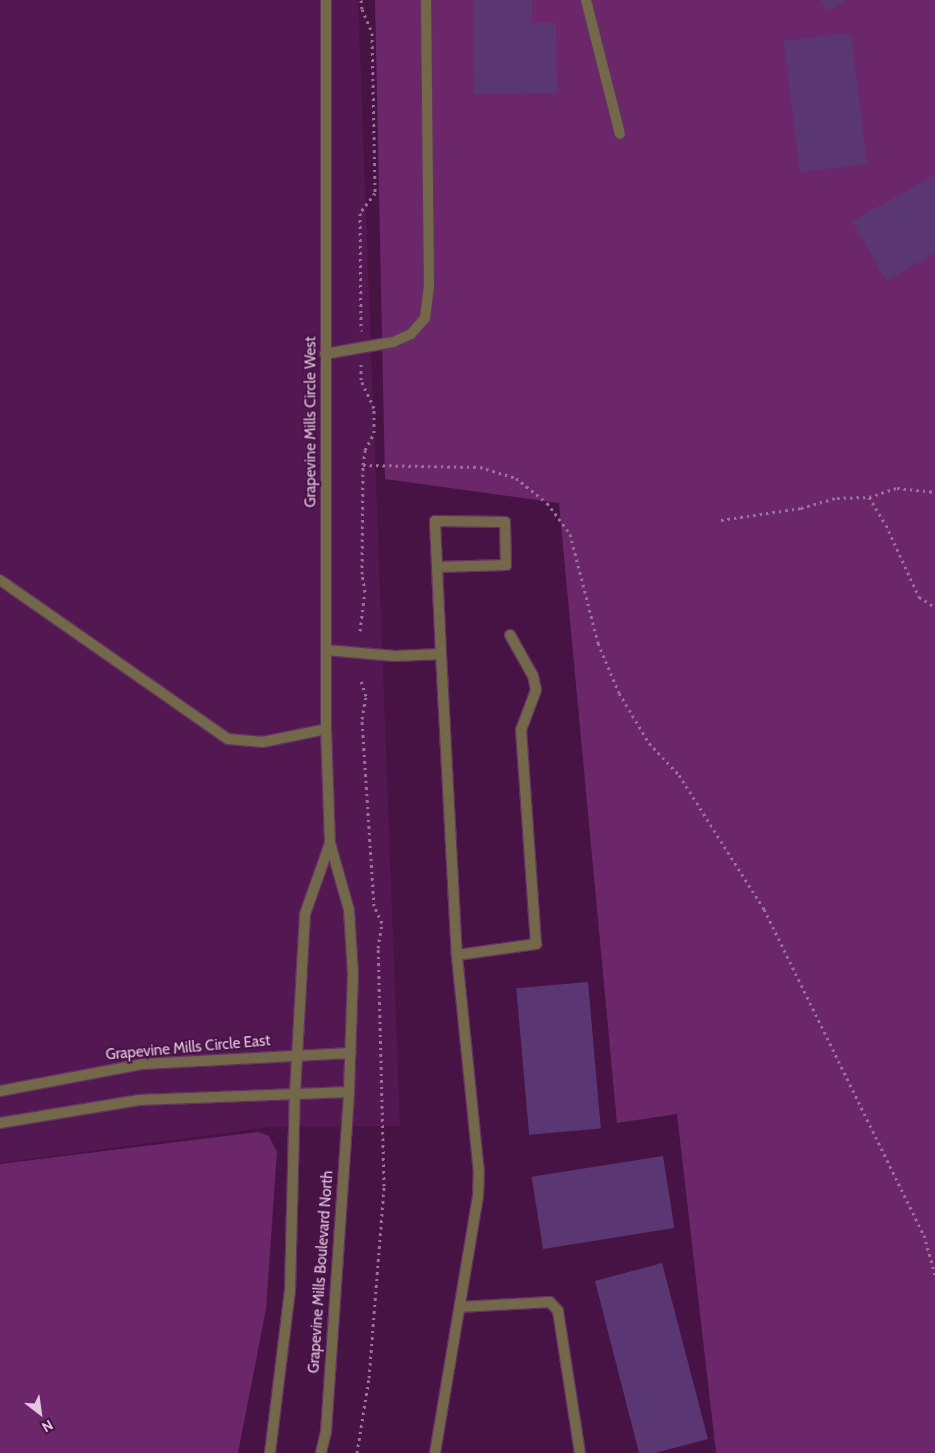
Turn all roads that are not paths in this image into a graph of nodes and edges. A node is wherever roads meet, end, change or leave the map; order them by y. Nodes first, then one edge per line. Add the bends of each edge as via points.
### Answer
1 (326, 0) edge
2 (426, 0) edge
3 (586, 0) edge
4 (620, 134) dead end
5 (326, 354) junction
6 (437, 567) junction
7 (0, 580) edge
8 (510, 636) dead end
9 (326, 650) junction
10 (441, 654) junction
11 (326, 729) junction
12 (330, 843) junction
13 (457, 955) junction
14 (351, 1053) junction
15 (298, 1054) junction
16 (0, 1091) edge
17 (349, 1092) junction
18 (295, 1093) junction
19 (0, 1123) edge
20 (460, 1307) junction
21 (270, 1453) edge
22 (320, 1453) edge
23 (435, 1453) edge
24 (580, 1453) edge

1 - 5 street, Grapevine Mills Circle West
2 - 5 street via 429,286 426,318 411,334 393,342
3 - 4 street
5 - 9 street, Grapevine Mills Circle West
6 - 6 street via 434,521 505,522 506,565
6 - 10 street
7 - 11 street via 228,739 263,742
8 - 13 street via 534,676 536,690 521,730 536,944
9 - 10 street via 395,656
9 - 11 street, Grapevine Mills Circle West
10 - 13 street
11 - 12 street, Grapevine Mills Circle West
12 - 14 street, Grapevine Mills Circle West via 349,910 353,974
12 - 15 street, Grapevine Mills Circle West via 305,914
13 - 20 street via 479,1174
14 - 15 street, Grapevine Mills Circle East
14 - 17 street, Grapevine Mills Circle West
15 - 16 street, Grapevine Mills Circle East via 143,1064
15 - 18 street, Grapevine Mills Circle West
17 - 18 street
17 - 22 street, Grapevine Mills Boulevard North via 326,1432
18 - 19 street via 139,1100
18 - 21 street, Grapevine Mills Boulevard North via 290,1291
20 - 23 street
20 - 24 street via 550,1302 558,1311

